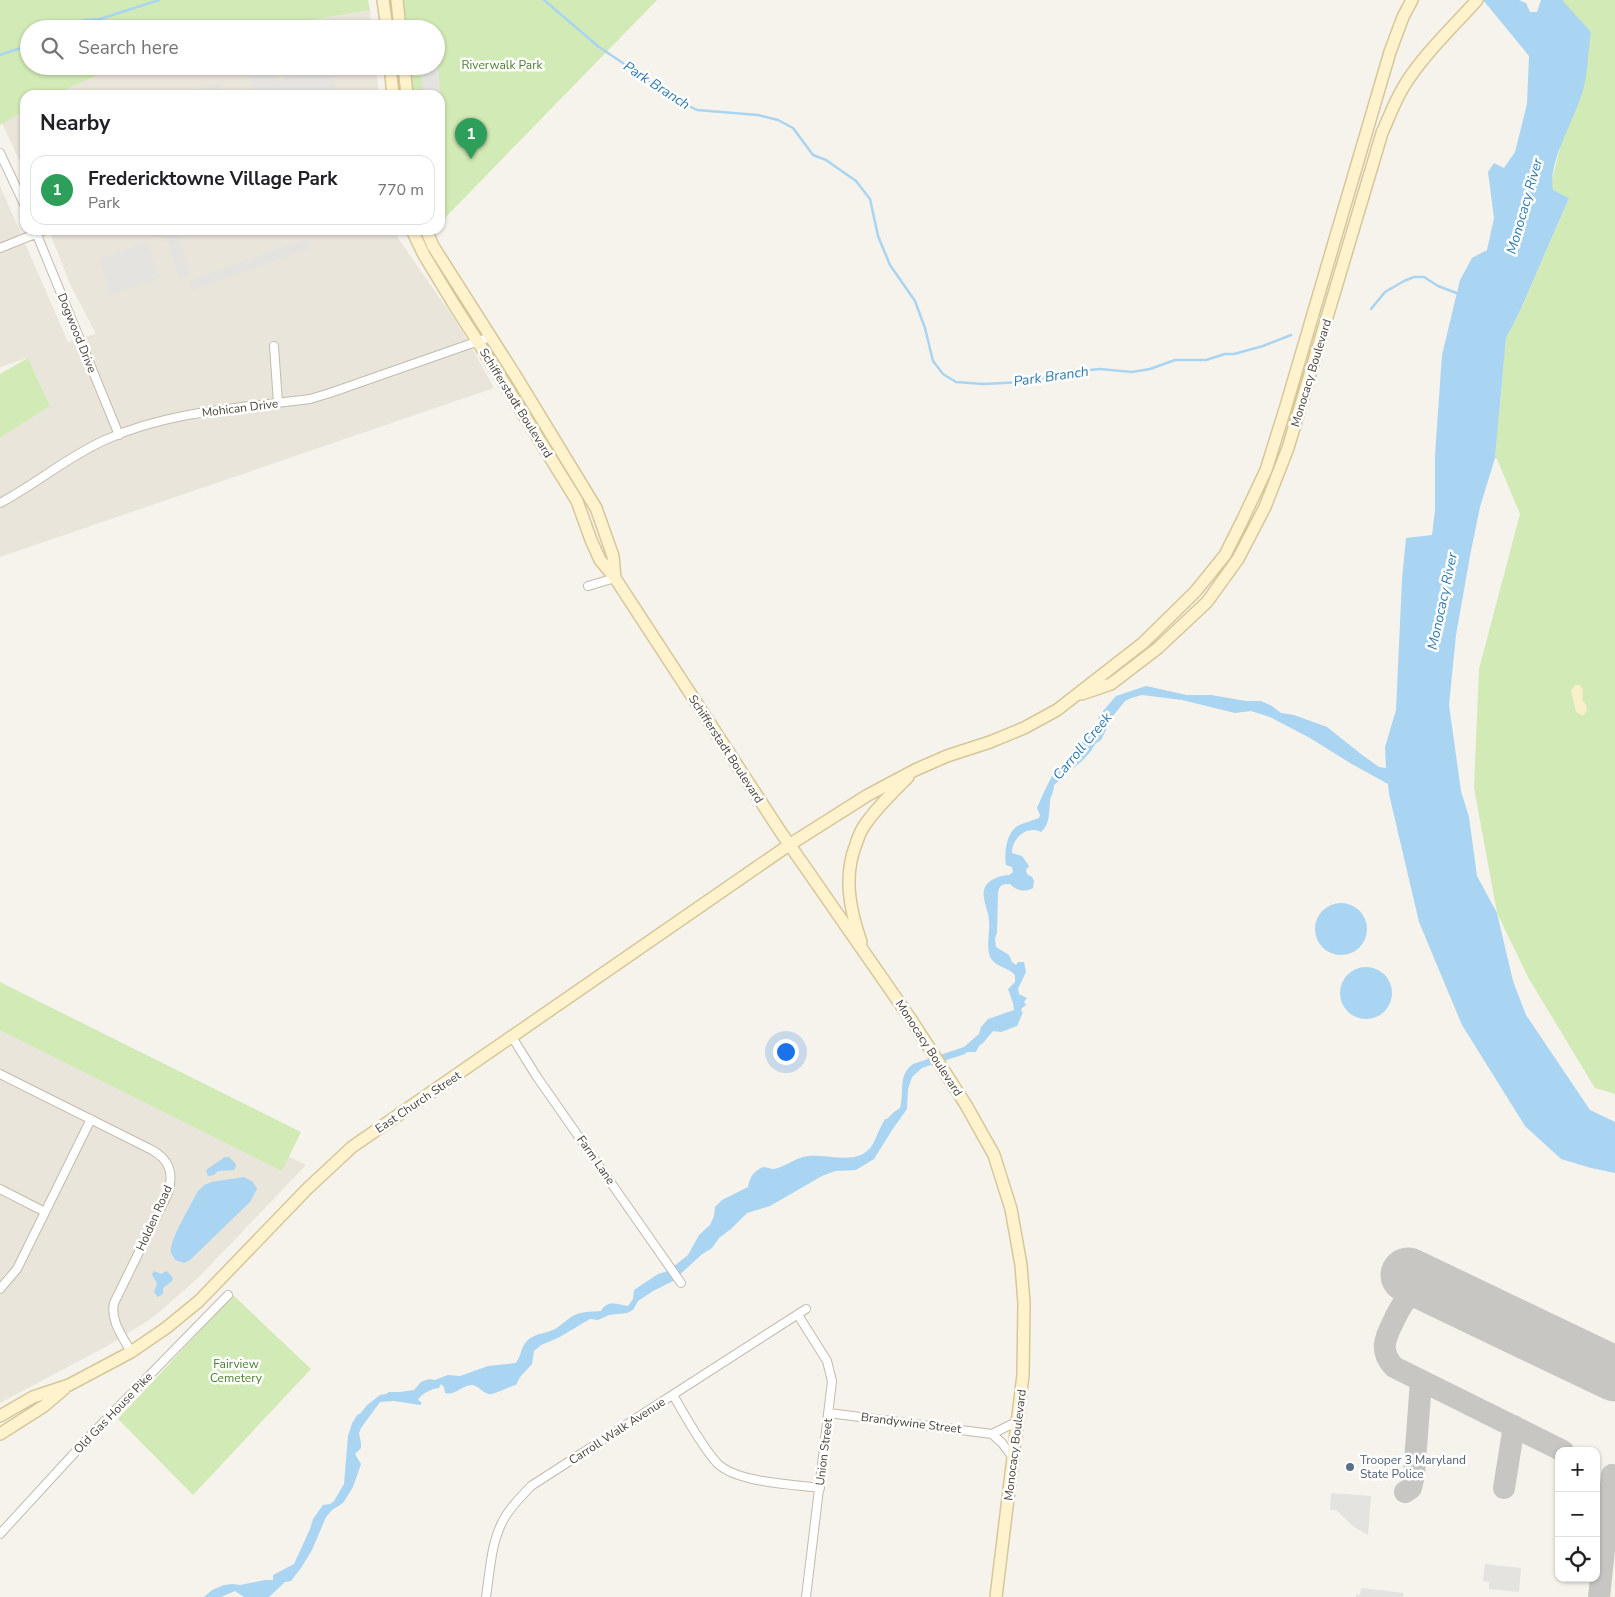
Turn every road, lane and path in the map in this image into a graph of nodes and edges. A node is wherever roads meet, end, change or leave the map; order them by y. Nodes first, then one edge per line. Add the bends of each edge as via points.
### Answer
1 (383, 0) edge
2 (397, 0) edge
3 (1412, 0) edge
4 (1477, 0) edge
5 (386, 20) edge
6 (399, 20) edge
7 (391, 75) edge
8 (405, 75) edge
9 (392, 90) edge
10 (406, 90) edge
11 (0, 153) edge
12 (20, 195) edge
13 (29, 235) edge
14 (37, 235) edge
15 (414, 235) edge
16 (428, 235) edge
17 (0, 248) edge
18 (490, 336) junction
19 (478, 342) junction
20 (274, 346) dead end
21 (278, 404) junction
22 (119, 435) junction
23 (0, 503) edge
24 (615, 578) junction
25 (588, 586) dead end
26 (1078, 695) junction
27 (915, 770) junction
28 (789, 845) junction
29 (865, 954) junction
30 (512, 1036) junction
31 (0, 1074) edge
32 (91, 1119) junction
33 (0, 1189) edge
34 (45, 1212) junction
35 (681, 1283) dead end
36 (0, 1289) edge
37 (228, 1295) dead end
38 (806, 1309) dead end
39 (798, 1315) junction
40 (131, 1352) junction
41 (69, 1385) junction
42 (673, 1395) junction
43 (829, 1413) junction
44 (0, 1416) edge
45 (1018, 1421) junction
46 (0, 1434) edge
47 (992, 1434) junction
48 (1013, 1458) junction
49 (820, 1488) junction
50 (0, 1534) edge
51 (486, 1597) edge
52 (806, 1597) edge
53 (996, 1597) edge

1 - 5 main road
2 - 6 main road
3 - 26 main road, Monocacy Boulevard via 1387,62 1272,452 1242,521 1224,555 1195,592 1143,643
4 - 26 main road, Monocacy Boulevard via 1421,63 1392,108 1288,448 1265,507 1238,559 1207,602 1158,648 1111,684
7 - 9 main road
8 - 10 main road
11 - 12 street
13 - 17 street
14 - 22 street, Dogwood Drive
15 - 19 main road, Schifferstadt Boulevard
16 - 18 main road, Schifferstadt Boulevard
18 - 19 street, Mohican Drive
18 - 24 main road, Schifferstadt Boulevard via 596,508 613,556
19 - 21 street, Mohican Drive via 330,393
19 - 24 main road, Schifferstadt Boulevard via 576,501 600,560
20 - 21 street
21 - 22 street, Mohican Drive via 183,416
22 - 23 street, Mohican Drive via 64,462
24 - 25 street
24 - 28 main road, Schifferstadt Boulevard
26 - 27 main road, Monocacy Boulevard via 1024,728
27 - 28 main road, Monocacy Boulevard via 868,795
27 - 29 main road via 862,828 852,854 848,889
28 - 29 main road, Monocacy Boulevard
28 - 30 main road, East Church Street
29 - 45 main road, Monocacy Boulevard via 966,1105 994,1155 1010,1209 1021,1265 1023,1375
30 - 35 street, Farm Lane
30 - 40 main road, East Church Street via 352,1147 199,1301
31 - 32 street, Holden Road
32 - 34 street
32 - 40 street, Holden Road via 158,1153 172,1175 168,1193 112,1310
33 - 34 street
34 - 36 street via 17,1269
37 - 50 street, Old Gas House Pike via 90,1436
38 - 39 street, Carroll Walk Avenue
39 - 42 street, Carroll Walk Avenue
39 - 43 street, Union Street via 827,1361 832,1382
40 - 41 main road, East Church Street
41 - 44 main road, East Church Street via 33,1397
41 - 46 main road, East Church Street via 44,1406
42 - 49 street via 705,1447 718,1464 731,1473
42 - 51 street, Carroll Walk Avenue via 530,1486 504,1518 490,1563
43 - 47 street, Brandywine Street
43 - 49 street, Union Street
45 - 47 street
45 - 48 main road, Monocacy Boulevard
47 - 48 street
48 - 53 main road, Monocacy Boulevard
49 - 52 street, Union Street

